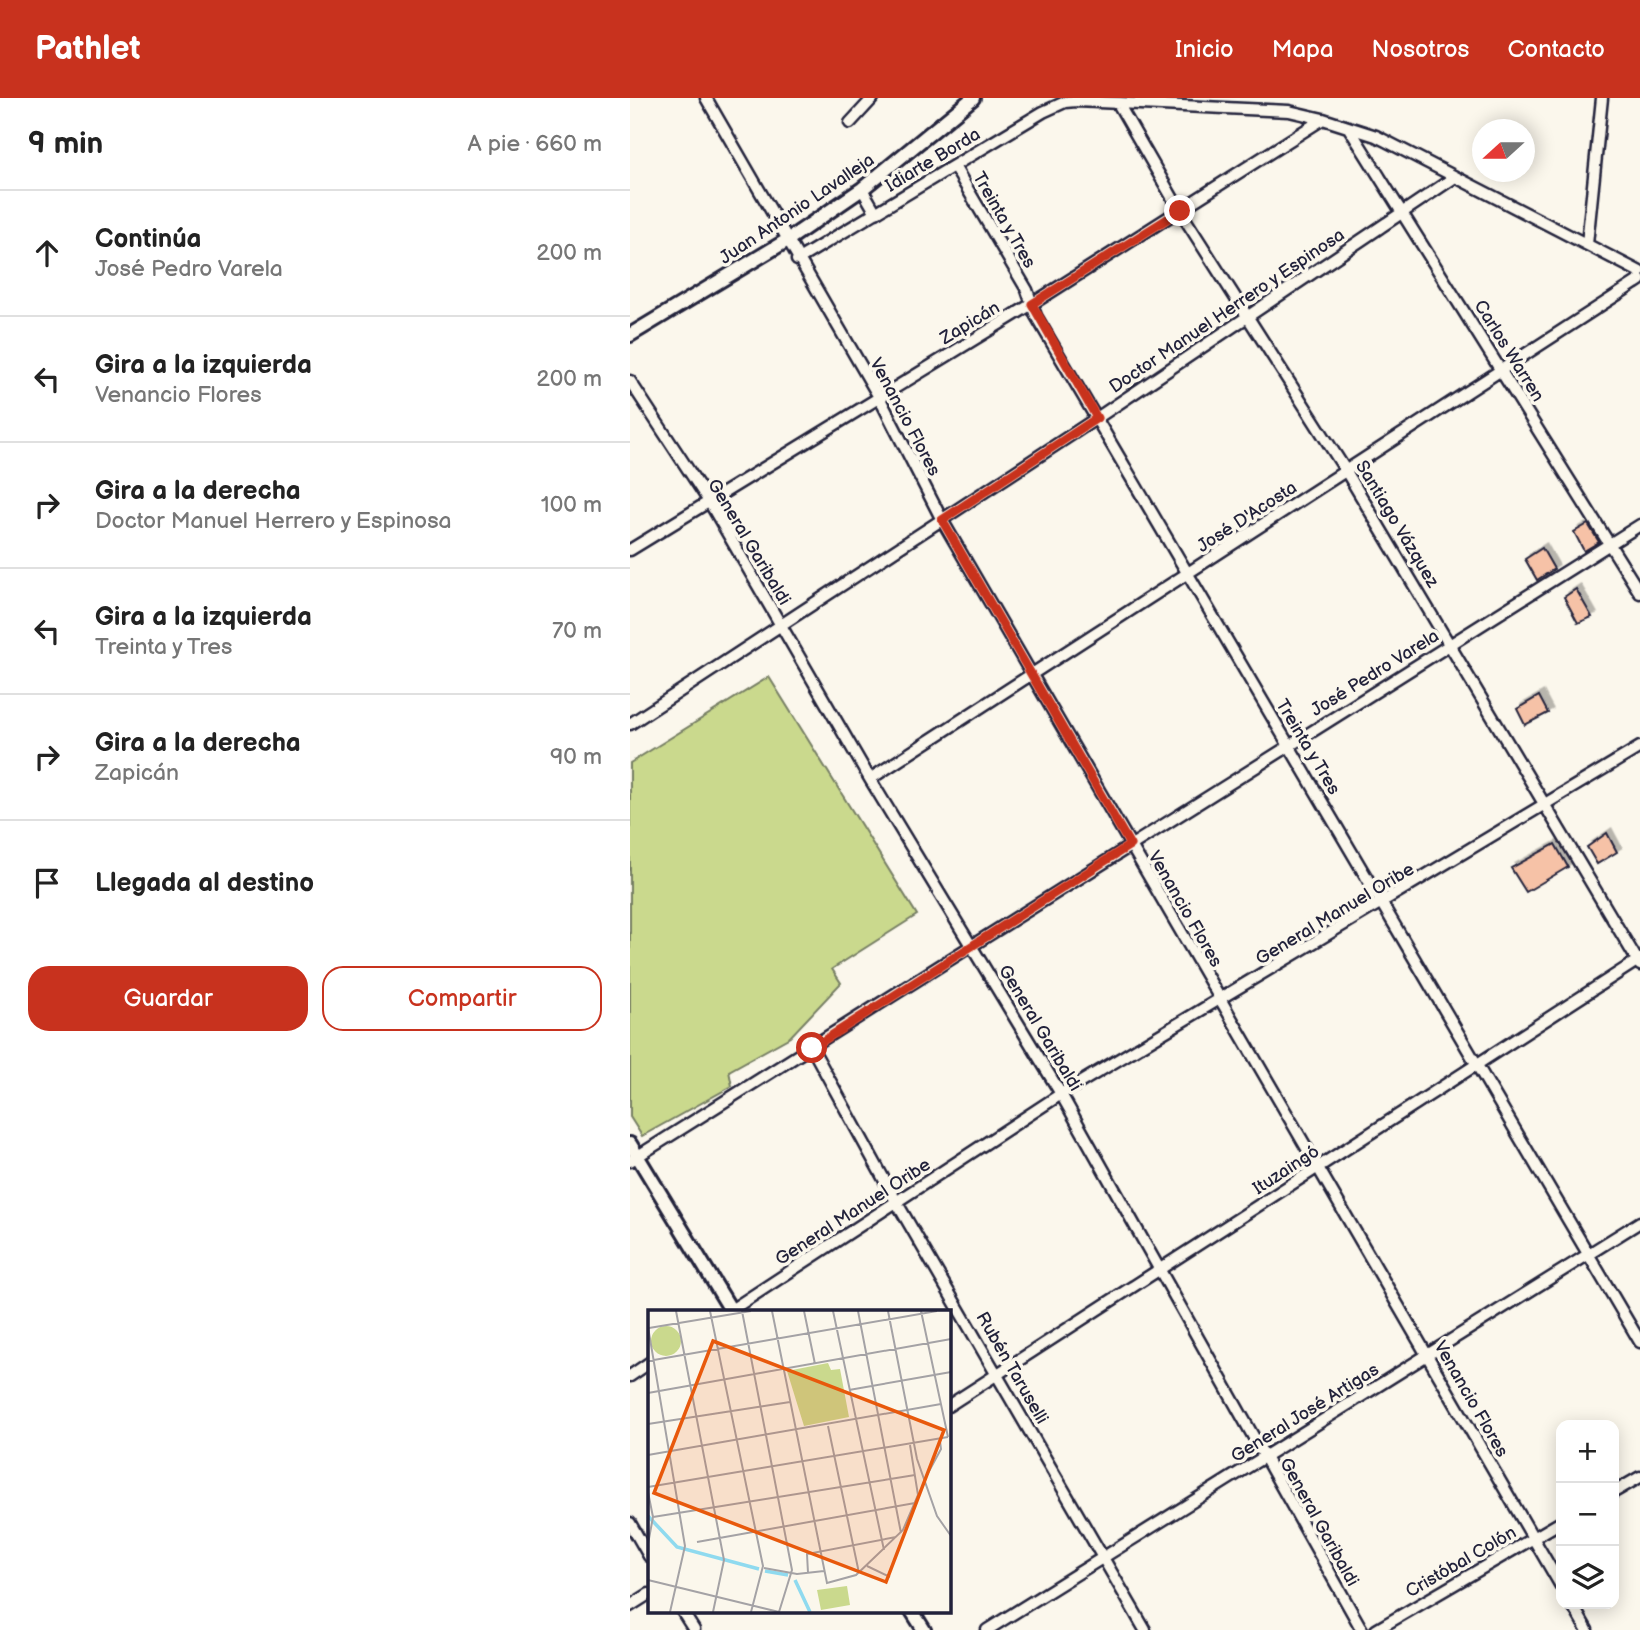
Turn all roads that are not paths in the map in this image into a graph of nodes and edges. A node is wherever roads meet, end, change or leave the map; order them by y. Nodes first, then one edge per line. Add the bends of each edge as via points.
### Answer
1 (706, 98) edge
2 (873, 98) edge
3 (973, 98) edge
4 (1602, 98) edge
5 (1119, 105) junction
6 (1323, 119) junction
7 (850, 123) dead end
8 (1349, 127) junction
9 (954, 166) junction
10 (1455, 177) junction
11 (862, 189) junction
12 (1180, 211) junction
13 (876, 213) junction
14 (1403, 213) junction
15 (786, 241) junction
16 (1587, 244) junction
17 (797, 260) junction
18 (1640, 272) edge
19 (1640, 280) edge
20 (1032, 304) junction
21 (1247, 317) junction
22 (630, 335) edge
23 (1502, 370) junction
24 (630, 381) edge
25 (879, 397) junction
26 (1097, 418) junction
27 (1346, 471) junction
28 (710, 503) junction
29 (942, 520) junction
30 (1640, 526) edge
31 (1611, 543) junction
32 (630, 550) edge
33 (1188, 574) junction
34 (1640, 593) edge
35 (780, 625) junction
36 (1451, 644) junction
37 (1031, 675) junction
38 (630, 724) edge
39 (1289, 745) junction
40 (1640, 747) edge
41 (870, 779) junction
42 (1544, 806) junction
43 (1130, 845) junction
44 (1383, 903) junction
45 (973, 946) junction
46 (1639, 961) edge
47 (1221, 1000) junction
48 (812, 1048) junction
49 (1476, 1065) junction
50 (1061, 1094) junction
51 (630, 1144) edge
52 (634, 1158) edge
53 (1318, 1168) junction
54 (897, 1203) junction
55 (1640, 1222) edge
56 (1588, 1255) junction
57 (1161, 1271) junction
58 (729, 1310) edge
59 (732, 1310) edge
60 (1640, 1342) edge
61 (1428, 1354) junction
62 (648, 1364) edge
63 (998, 1374) junction
64 (630, 1376) edge
65 (950, 1405) edge
66 (1264, 1457) junction
67 (1640, 1477) edge
68 (1619, 1489) edge
69 (630, 1523) edge
70 (1556, 1525) edge
71 (1534, 1538) junction
72 (648, 1554) edge
73 (1104, 1558) junction
74 (1556, 1577) edge
75 (648, 1595) edge
76 (630, 1606) edge
77 (1575, 1609) edge
78 (683, 1612) edge
79 (913, 1612) edge
80 (694, 1630) edge
81 (924, 1630) edge
82 (987, 1630) edge
83 (1145, 1630) edge
84 (1362, 1630) edge
85 (1376, 1630) edge
86 (1587, 1630) edge

1 - 15 street, Venancio Flores
2 - 7 street
3 - 11 street, Juan Antonio Lavalleja
4 - 16 street
5 - 6 street, Idiarte Borda via 1269,110
5 - 9 street, Idiarte Borda via 1065,102
5 - 12 street, Santiago Vázquez
6 - 8 street, Idiarte Borda
6 - 12 street, Zapicán
8 - 10 street, Idiarte Borda
8 - 14 street, Carlos Warren
9 - 13 street, Idiarte Borda
9 - 20 street, Treinta y Tres
10 - 14 street, Doctor Manuel Herrero y Espinosa
10 - 16 street, Idiarte Borda
11 - 13 street
11 - 15 street, Juan Antonio Lavalleja
12 - 20 street, Zapicán
12 - 21 street, Santiago Vázquez
13 - 17 street, Idiarte Borda
14 - 21 street, Doctor Manuel Herrero y Espinosa
14 - 23 street, Carlos Warren
15 - 17 street, Venancio Flores
15 - 22 street, Juan Antonio Lavalleja
16 - 18 street, Idiarte Borda
17 - 25 street, Venancio Flores
19 - 23 street, José D'Acosta
20 - 25 street, Zapicán
20 - 26 street, Treinta y Tres
21 - 26 street, Doctor Manuel Herrero y Espinosa
21 - 27 street, Santiago Vázquez
23 - 27 street, José D'Acosta
23 - 31 street, Carlos Warren
24 - 28 street, General Garibaldi
25 - 28 street, Zapicán
25 - 29 street, Venancio Flores
26 - 29 street, Doctor Manuel Herrero y Espinosa
26 - 33 street, Treinta y Tres
27 - 33 street, José D'Acosta
27 - 36 street, Santiago Vázquez
28 - 32 street, Zapicán
28 - 35 street, General Garibaldi
29 - 35 street, Doctor Manuel Herrero y Espinosa
29 - 37 street, Venancio Flores
30 - 31 street, José Pedro Varela
31 - 34 street, Carlos Warren
31 - 36 street, José Pedro Varela
33 - 37 street, José D'Acosta
33 - 39 street, Treinta y Tres
35 - 38 street, Doctor Manuel Herrero y Espinosa
35 - 41 street, General Garibaldi
36 - 39 street, José Pedro Varela
36 - 42 street, Santiago Vázquez
37 - 41 street, José D'Acosta
37 - 43 street, Venancio Flores
39 - 43 street, José Pedro Varela
39 - 44 street, Treinta y Tres
40 - 42 street, General Manuel Oribe
41 - 45 street, General Garibaldi
42 - 44 street, General Manuel Oribe
42 - 46 street, Santiago Vázquez
43 - 45 street, José Pedro Varela
43 - 47 street, Venancio Flores
44 - 47 street, General Manuel Oribe
44 - 49 street, Treinta y Tres
45 - 48 street, José Pedro Varela
45 - 50 street, General Garibaldi
46 - 49 street, Ituzaingó
47 - 50 street, General Manuel Oribe
47 - 53 street, Venancio Flores
48 - 52 street, José Pedro Varela
48 - 54 street, Rubén Taruselli
49 - 53 street, Ituzaingó
49 - 56 street, Treinta y Tres
50 - 54 street, General Manuel Oribe
50 - 57 street, General Garibaldi
51 - 52 street
52 - 58 street
53 - 57 street, Ituzaingó
53 - 61 street, Venancio Flores
54 - 59 street, General Manuel Oribe
54 - 63 street, Rubén Taruselli
55 - 56 street, General José Artigas
56 - 60 street, Treinta y Tres
56 - 61 street, General José Artigas
57 - 63 street, Ituzaingó
57 - 66 street, General Garibaldi
61 - 66 street, General José Artigas
61 - 71 street, Venancio Flores
62 - 64 street
63 - 65 street, Ituzaingó
63 - 73 street, Rubén Taruselli
66 - 73 street, General José Artigas
66 - 84 street, General Garibaldi
67 - 68 street
69 - 72 street
70 - 71 street, Cristóbal Colón
71 - 74 street, Venancio Flores
71 - 85 street, Cristóbal Colón
73 - 82 street, General José Artigas
73 - 83 street, Rubén Taruselli
75 - 76 street
77 - 86 street
78 - 80 street
79 - 81 street

